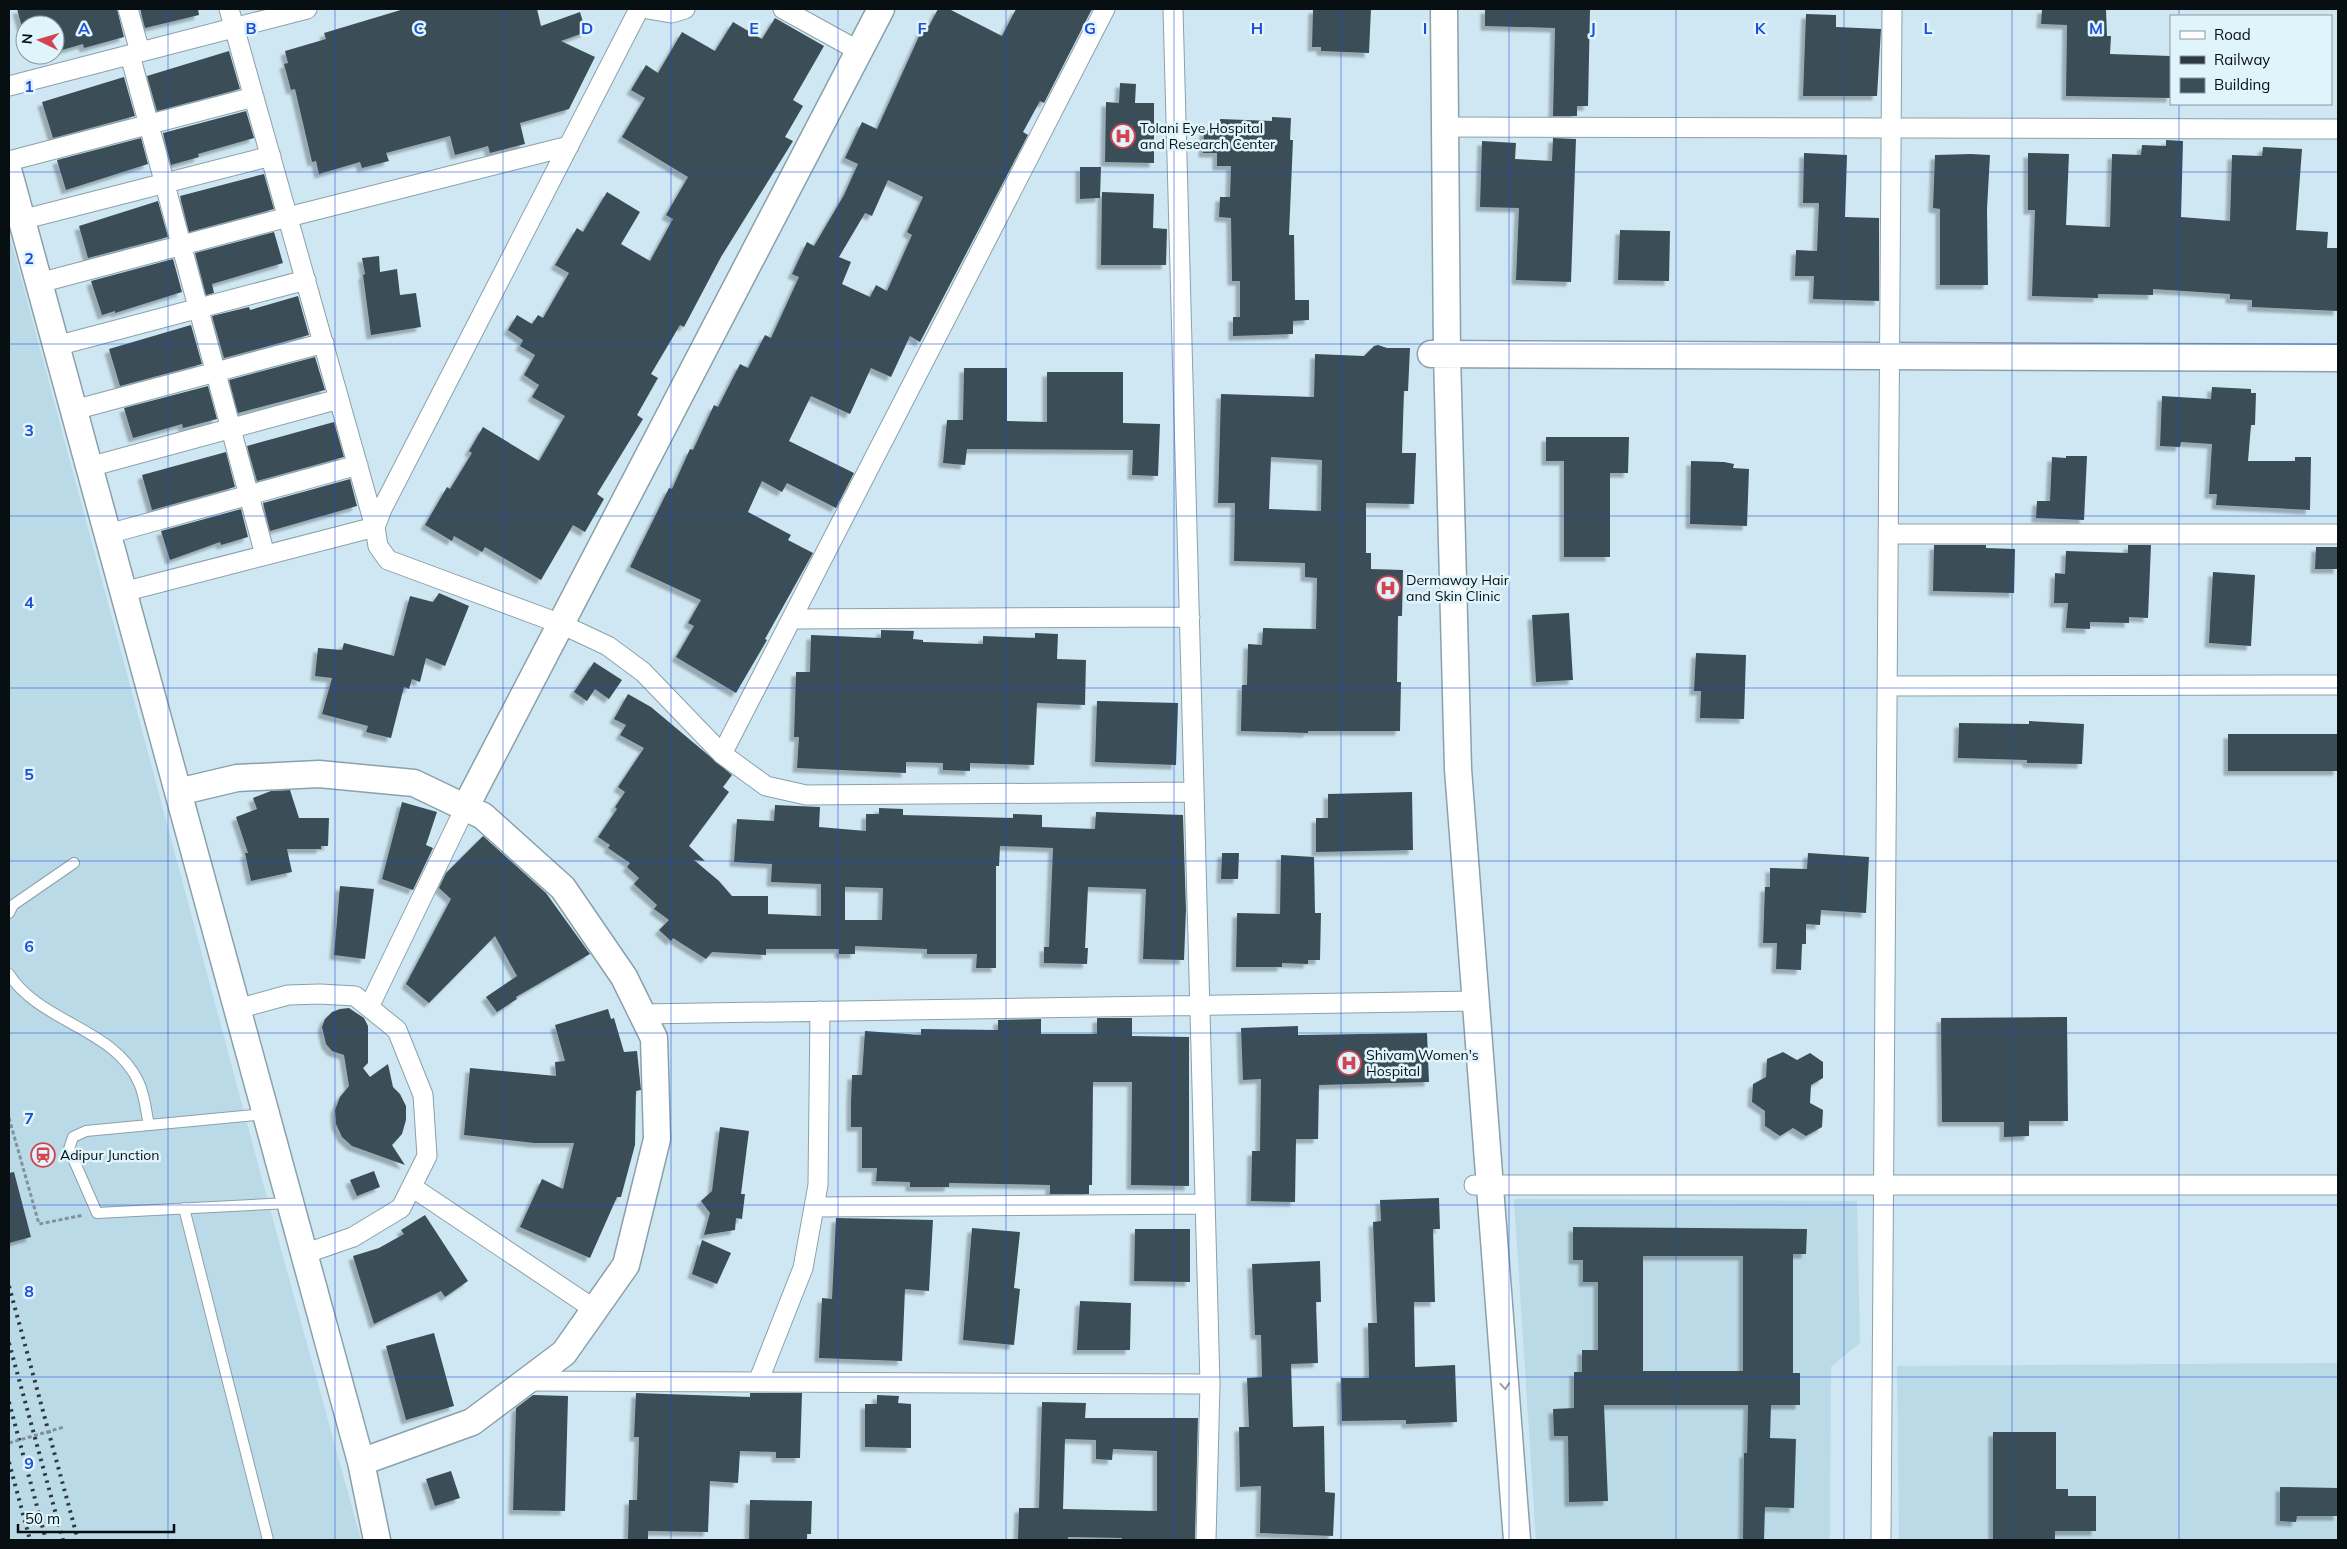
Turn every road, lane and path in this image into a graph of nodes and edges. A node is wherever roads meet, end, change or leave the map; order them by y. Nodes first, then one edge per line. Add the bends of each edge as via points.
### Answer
1 (128, 9) edge
2 (229, 9) edge
3 (307, 9) edge
4 (639, 9) edge
5 (648, 9) edge
6 (685, 9) edge
7 (783, 9) edge
8 (881, 9) edge
9 (1105, 9) edge
10 (1173, 9) edge
11 (1429, 9) edge
12 (1444, 9) edge
13 (1892, 9) edge
14 (234, 27) junction
15 (859, 51) junction
16 (135, 53) junction
17 (9, 86) edge
18 (254, 97) junction
19 (149, 124) junction
20 (1445, 127) junction
21 (1891, 128) junction
22 (2338, 129) edge
23 (569, 146) junction
24 (271, 156) junction
25 (9, 161) edge
26 (9, 173) edge
27 (165, 183) junction
28 (288, 217) junction
29 (21, 220) junction
30 (181, 245) junction
31 (306, 280) junction
32 (39, 283) junction
33 (198, 308) junction
34 (324, 344) junction
35 (56, 346) junction
36 (1439, 354) junction
37 (1890, 356) junction
38 (2338, 358) edge
39 (215, 372) junction
40 (339, 399) junction
41 (74, 410) junction
42 (230, 428) junction
43 (358, 465) junction
44 (89, 467) junction
45 (249, 495) junction
46 (375, 527) junction
47 (108, 534) junction
48 (1888, 534) junction
49 (2338, 534) edge
50 (265, 556) junction
51 (124, 592) junction
52 (1190, 617) junction
53 (792, 619) junction
54 (561, 624) junction
55 (2338, 685) edge
56 (1887, 686) junction
57 (722, 754) junction
58 (178, 792) junction
59 (1194, 792) junction
60 (465, 808) junction
61 (74, 863) dead end
62 (9, 913) edge
63 (9, 974) edge
64 (1468, 1001) junction
65 (1200, 1006) junction
66 (369, 1007) junction
67 (237, 1008) junction
68 (820, 1011) junction
69 (642, 1014) junction
70 (266, 1114) junction
71 (9, 1118) edge
72 (149, 1125) junction
73 (1482, 1185) junction
74 (1883, 1185) junction
75 (2338, 1185) edge
76 (412, 1187) junction
77 (290, 1203) junction
78 (1205, 1204) junction
79 (814, 1207) junction
80 (184, 1208) junction
81 (96, 1213) junction
82 (304, 1254) junction
83 (594, 1309) junction
84 (526, 1381) junction
85 (758, 1382) junction
86 (1210, 1384) junction
87 (64, 1427) dead end
88 (9, 1443) edge
89 (361, 1462) junction
90 (268, 1540) edge
91 (376, 1540) edge
92 (1206, 1540) edge
93 (1499, 1540) edge
94 (1517, 1540) edge
95 (1881, 1540) edge

1 - 16 street
2 - 14 street
3 - 14 street
4 - 23 street
5 - 6 street via 671,12
7 - 15 street
8 - 15 main road
9 - 53 street
10 - 52 street
11 - 36 main road
12 - 20 main road
13 - 21 street
14 - 16 street
14 - 18 street
15 - 54 main road
16 - 17 street
16 - 19 street
18 - 19 street
18 - 24 street
19 - 25 street
19 - 27 street
20 - 21 street
20 - 36 main road
21 - 22 street
21 - 37 street
23 - 28 street
23 - 46 street
24 - 27 street
24 - 28 street
26 - 29 main road
27 - 29 street
27 - 30 street
28 - 30 street
28 - 31 street
29 - 32 main road
30 - 32 street
30 - 33 street
31 - 33 street
31 - 34 street
32 - 35 main road
33 - 35 street
33 - 39 street
34 - 39 street
34 - 40 street
35 - 41 main road
36 - 37 main road
36 - 64 main road
37 - 38 main road
37 - 48 street
39 - 41 street
39 - 42 street
40 - 42 street
40 - 43 street
41 - 44 main road
42 - 44 street
42 - 45 street
43 - 45 street
43 - 46 street
44 - 47 main road
45 - 47 street
45 - 50 street
46 - 50 street
46 - 54 street via 378,546 388,560
47 - 51 main road
48 - 49 street
48 - 56 street
50 - 51 street
51 - 58 main road
52 - 53 street
52 - 59 street
53 - 57 street
54 - 57 street via 608,646 643,672
54 - 60 main road
55 - 56 street
56 - 74 street
57 - 59 street via 766,786 806,795
58 - 60 main road via 237,778 319,774 414,782
58 - 67 main road
59 - 65 street
60 - 66 street
60 - 69 main road via 483,816 563,888 624,977
61 - 62 lane via 13,905
63 - 72 lane via 32,1001 114,1051 140,1084
64 - 65 street
64 - 73 main road
65 - 68 street
65 - 78 street
66 - 67 street via 355,996 320,994 288,995
66 - 76 street via 398,1030 423,1095 427,1156
67 - 70 main road
68 - 69 street
68 - 79 street via 818,1185
69 - 83 main road via 654,1038 657,1139 626,1264
70 - 72 lane
70 - 77 main road
71 - 81 path via 39,1224
72 - 81 lane via 86,1131 73,1137 68,1148
73 - 74 street
73 - 93 main road
73 -> 94 main road
74 - 75 street
74 - 95 street
76 - 82 street via 401,1208 353,1237
76 - 83 street
77 - 80 lane
77 - 82 main road
78 - 79 street
78 - 86 street
79 - 85 street via 803,1268
80 - 81 lane
80 - 90 lane
82 - 89 main road
83 - 84 main road via 564,1353
84 - 85 street
84 - 89 main road via 472,1422
85 - 86 street
86 - 92 street
87 - 88 path, bridge
89 - 91 main road

